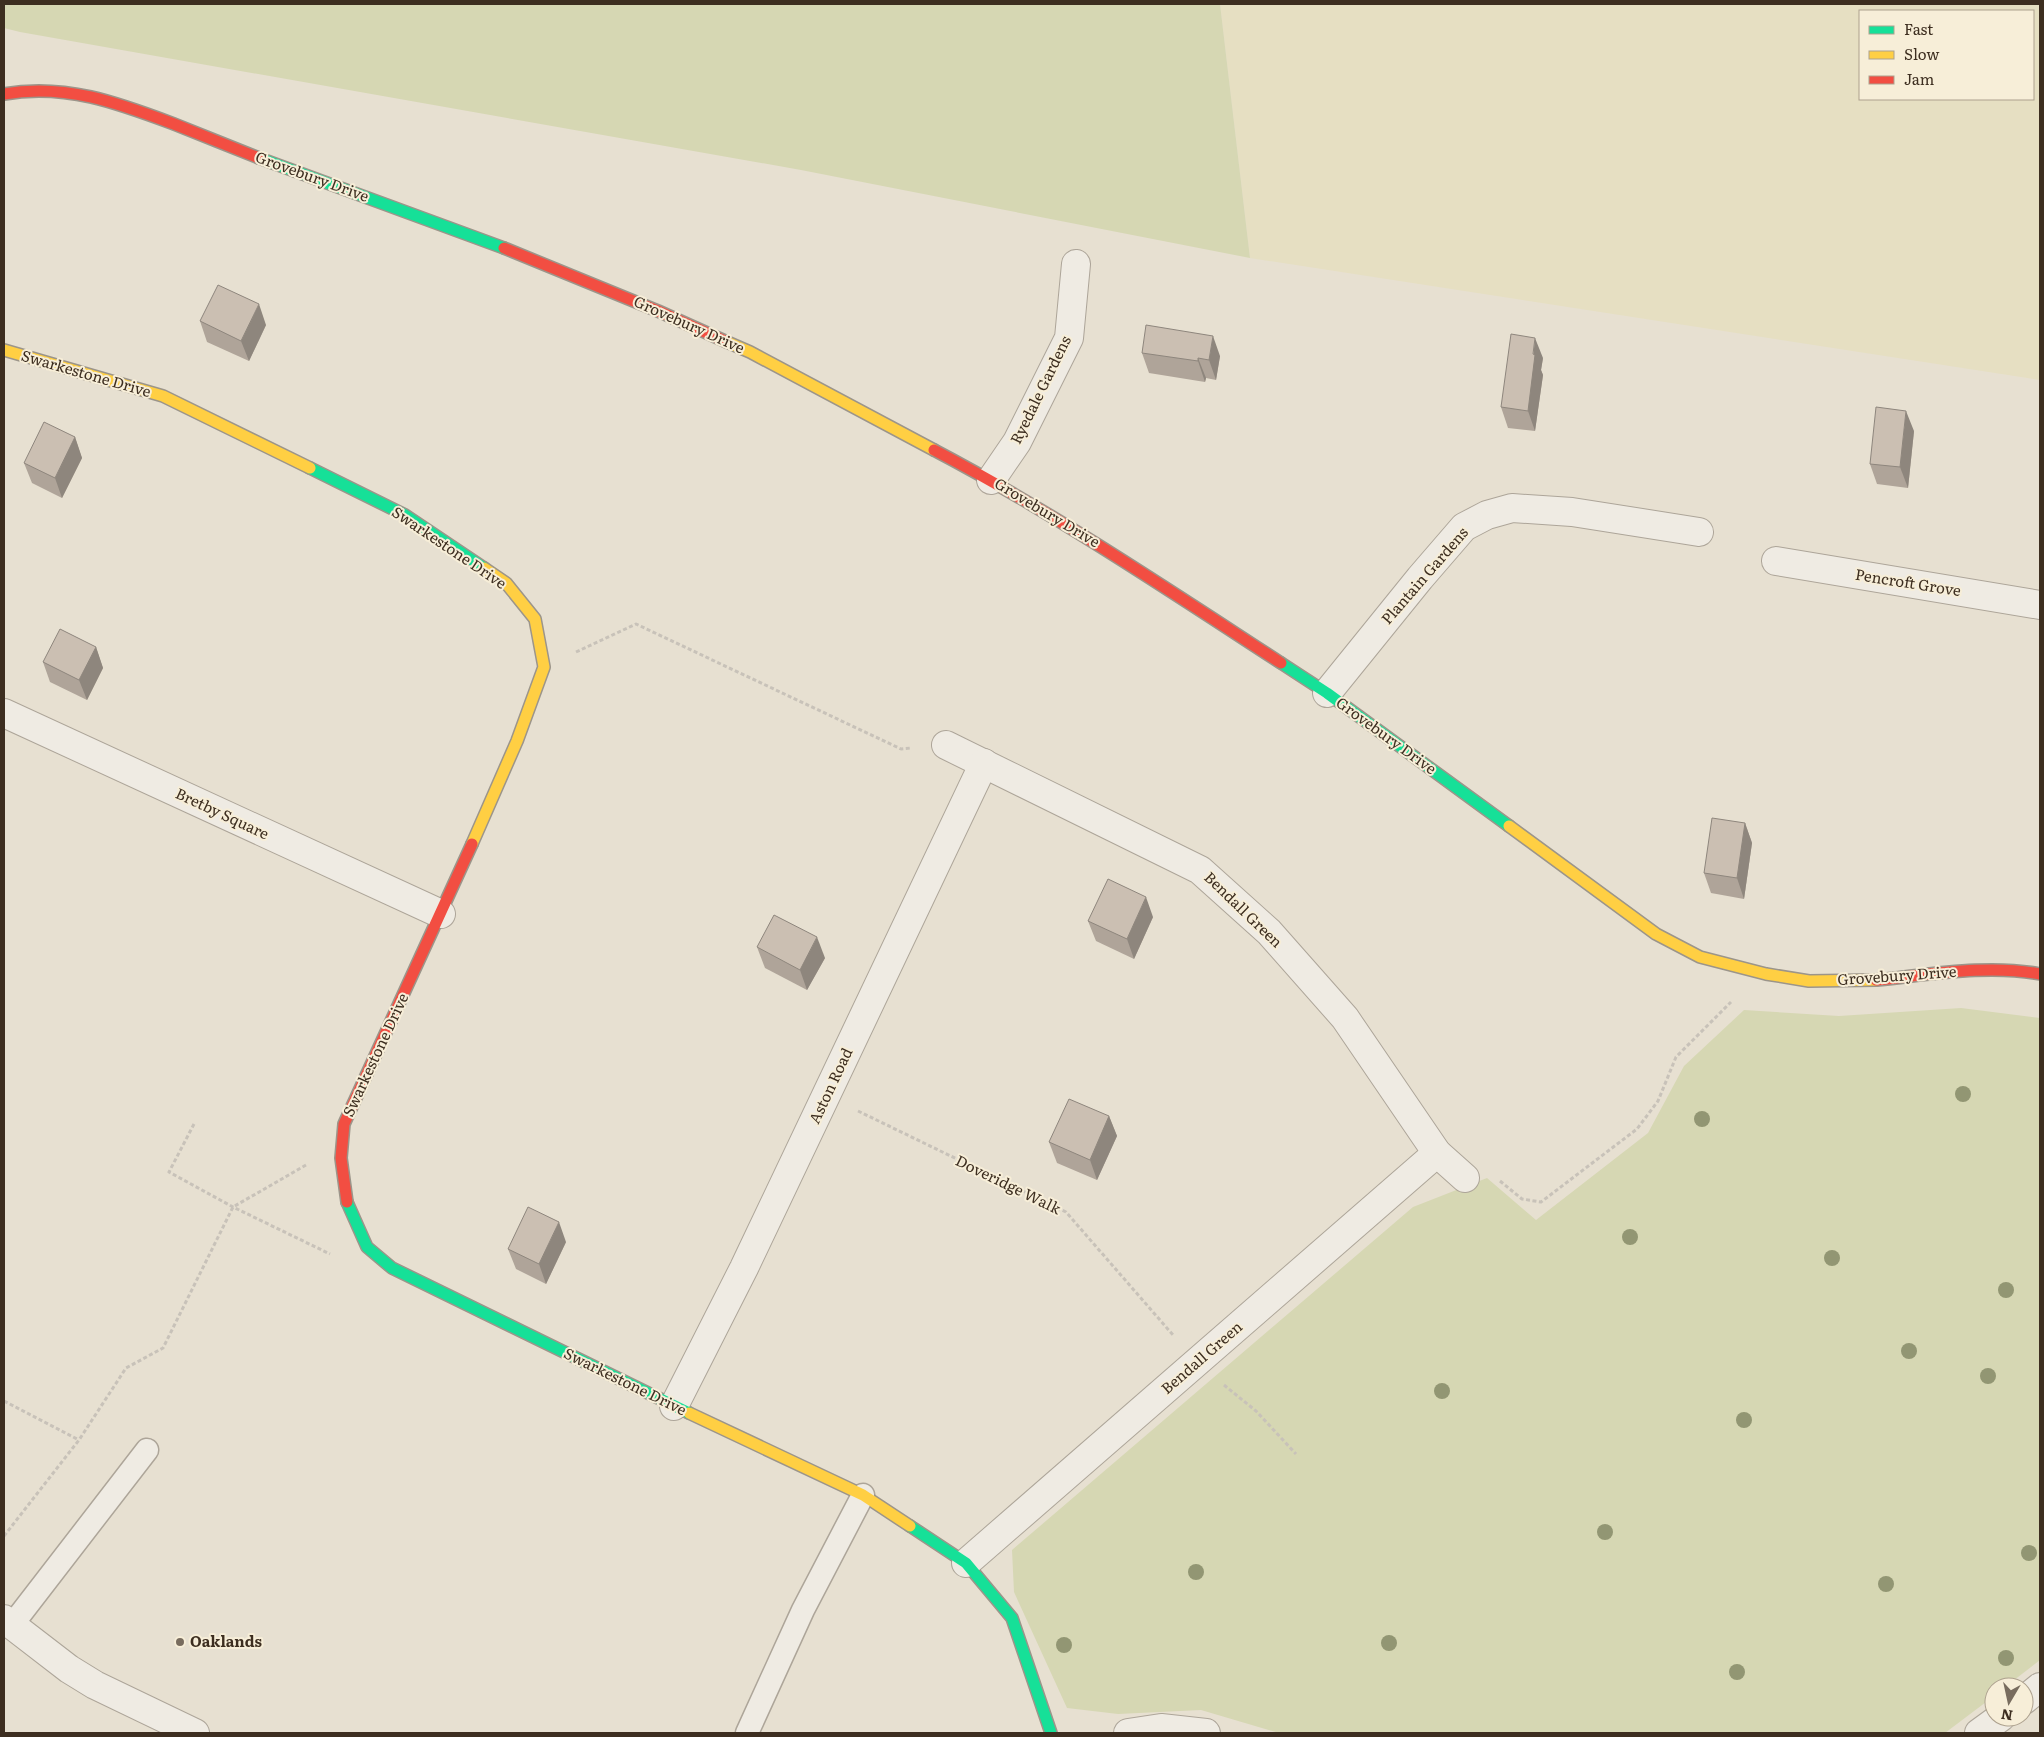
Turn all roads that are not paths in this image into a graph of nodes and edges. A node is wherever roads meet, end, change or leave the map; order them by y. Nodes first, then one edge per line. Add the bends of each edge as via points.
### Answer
1 (4, 94) edge
2 (1076, 264) dead end
3 (4, 350) edge
4 (991, 480) junction
5 (1699, 532) dead end
6 (1776, 561) dead end
7 (2040, 605) edge
8 (1327, 693) junction
9 (4, 713) edge
10 (946, 745) road end
11 (984, 763) junction
12 (441, 914) junction
13 (2040, 974) edge
14 (1437, 1153) junction
15 (1465, 1178) road end
16 (674, 1406) junction
17 (147, 1450) dead end
18 (863, 1495) junction
19 (966, 1563) junction
20 (8, 1622) edge
21 (195, 1733) edge
22 (747, 1733) edge
23 (1050, 1733) edge
24 (1128, 1733) edge
25 (1206, 1733) edge

1 - 4 street, Grovebury Drive via 20,90 59,91 98,98 490,242 750,352
2 - 4 street, Ryedale Gardens via 1070,338 1017,442
3 - 12 street, Swarkestone Drive via 163,396 405,515 506,583 535,619 544,667 517,741
4 - 8 street, Grovebury Drive via 1102,546
5 - 8 street, Plantain Gardens via 1562,511 1512,508 1487,515 1464,528
6 - 7 street, Pencroft Grove
8 - 13 street, Grovebury Drive via 1656,934 1700,957 1809,981 1870,981 2011,970
9 - 12 street, Bretby Square
10 - 11 street, Bendall Green
11 - 14 street, Bendall Green via 1200,870 1269,932 1345,1018
11 - 16 street, Aston Road via 744,1268
12 - 16 street, Swarkestone Drive via 344,1124 341,1158 347,1204 367,1246 392,1268
14 - 15 street, Bendall Green
14 - 19 street, Bendall Green
16 - 18 street, Swarkestone Drive
17 - 20 lane
18 - 19 street, Swarkestone Drive
18 - 22 lane via 803,1610
19 - 23 street, Swarkestone Drive via 1012,1618
20 - 21 street via 95,1685
24 - 25 street via 1161,1728

